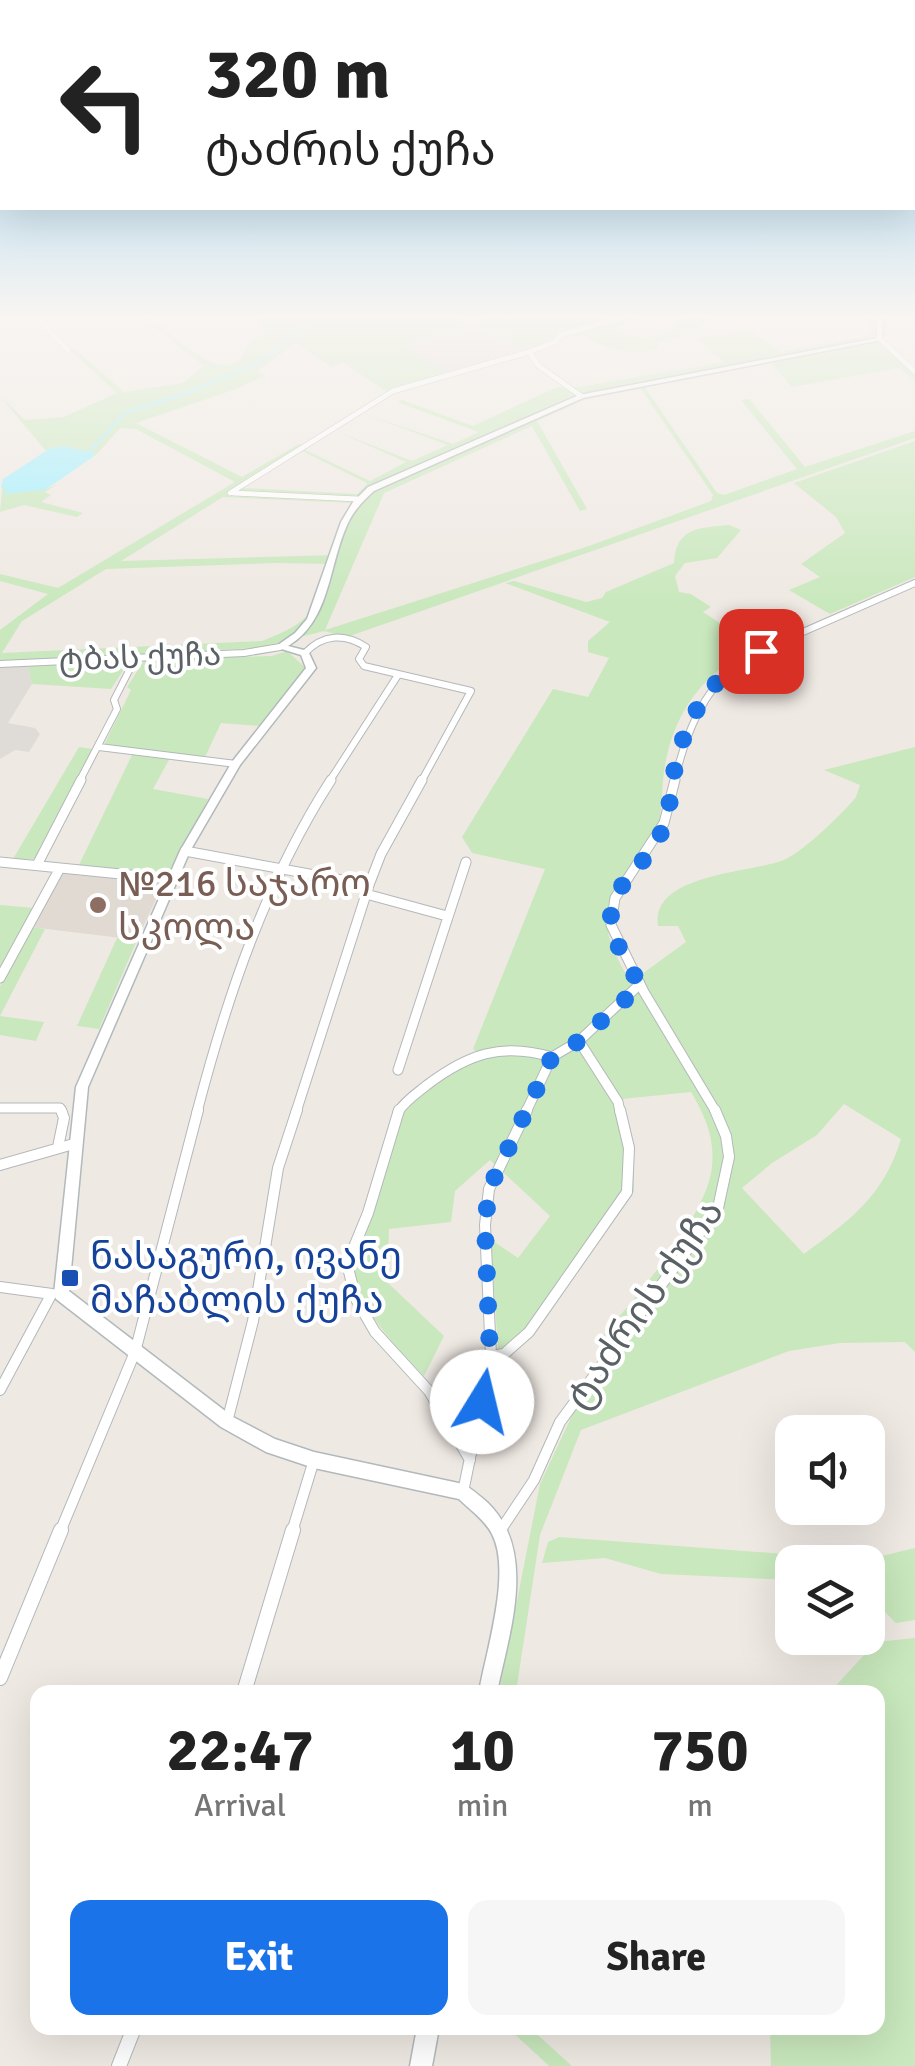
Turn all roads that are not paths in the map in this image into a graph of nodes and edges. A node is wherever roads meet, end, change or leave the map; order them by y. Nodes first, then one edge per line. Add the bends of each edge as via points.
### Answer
1 (355, 414) edge
2 (539, 414) edge
3 (358, 499) junction
4 (915, 583) edge
5 (280, 647) junction
6 (305, 654) junction
7 (136, 657) junction
8 (0, 664) edge
9 (398, 675) junction
10 (98, 747) junction
11 (236, 764) junction
12 (185, 852) junction
13 (0, 862) edge
14 (466, 862) dead end
15 (37, 865) junction
16 (281, 867) junction
17 (60, 868) junction
18 (171, 879) junction
19 (368, 889) junction
20 (447, 916) junction
21 (0, 978) edge
22 (640, 986) junction
23 (579, 1041) junction
24 (552, 1057) junction
25 (398, 1070) dead end
26 (0, 1108) edge
27 (76, 1143) junction
28 (58, 1147) junction
29 (0, 1166) edge
30 (0, 1288) edge
31 (56, 1294) junction
32 (135, 1352) junction
33 (490, 1356) junction
34 (0, 1390) edge
35 (228, 1422) junction
36 (314, 1460) junction
37 (470, 1460) junction
38 (463, 1492) junction
39 (500, 1532) junction
40 (0, 1678) edge
41 (246, 1685) edge
42 (489, 1685) edge
43 (131, 2035) edge
44 (427, 2035) edge
45 (119, 2066) edge
46 (421, 2066) edge

1 - 3 street via 230,492
2 - 3 street
3 - 5 street via 309,622
4 - 22 street, ტაძრის ქუჩა via 740,660 700,703 656,844 629,875 611,913
5 - 6 street
5 - 7 street, ტბას ქუჩა
6 - 9 street via 320,639 350,640 366,647 359,664
6 - 11 street via 309,671
7 - 8 street, ტბას ქუჩა
7 - 10 street
9 - 16 street
9 - 19 street via 471,691 380,854
10 - 11 street
10 - 15 street
11 - 12 street
12 - 16 street
12 - 18 street
13 - 15 street
14 - 20 street
15 - 17 street
16 - 19 street
16 - 32 street via 219,1027
17 - 18 street
17 - 21 street
18 - 27 street via 82,1087
19 - 20 street
19 - 35 street via 278,1168 254,1321
20 - 25 street
22 - 23 street
22 - 39 street, ტაძრის ქუჩა via 723,1126 726,1188 718,1208 560,1422
23 - 24 street
23 - 33 street via 618,1102 629,1148 628,1192 529,1332 504,1354
24 - 33 street via 489,1189
24 - 37 street via 522,1049 474,1053 402,1105 347,1264 356,1299 375,1332 428,1391
26 - 28 street via 60,1108
27 - 28 street
27 - 31 street
28 - 29 street
30 - 31 street
31 - 32 street
31 - 34 street
32 - 35 street
32 - 40 street
33 - 37 street
35 - 36 street
36 - 38 street
36 - 41 street
37 - 38 street
38 - 39 street
39 - 42 street via 508,1576
43 - 45 street
44 - 46 street

